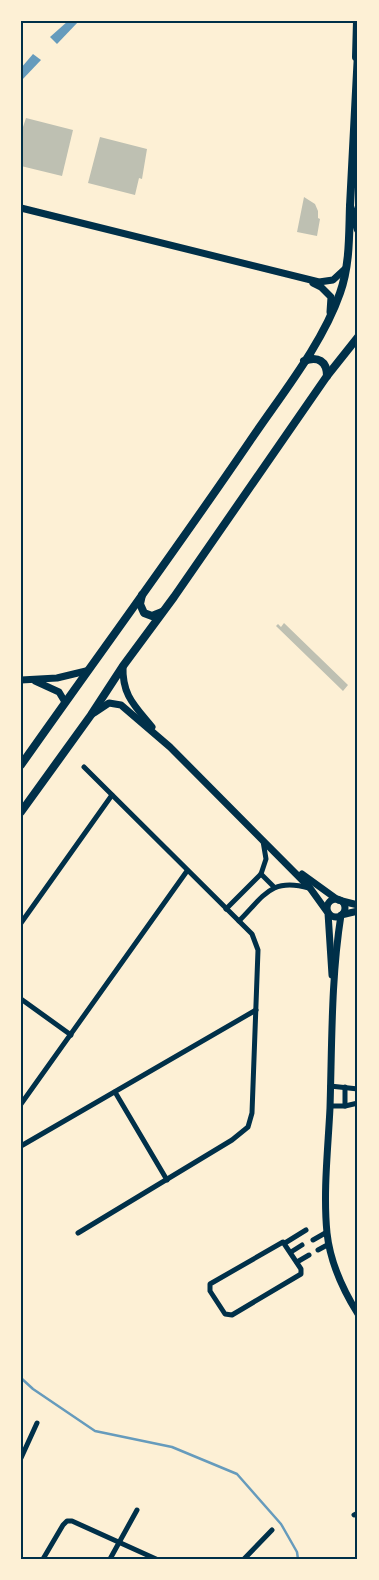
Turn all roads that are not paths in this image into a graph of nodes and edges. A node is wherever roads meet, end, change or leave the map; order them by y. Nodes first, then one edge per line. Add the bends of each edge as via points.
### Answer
1 (357, 21) edge
2 (357, 56) edge
3 (350, 206) junction
4 (21, 208) edge
5 (358, 230) edge
6 (346, 268) junction
7 (301, 277) junction
8 (330, 316) junction
9 (358, 337) edge
10 (304, 361) junction
11 (327, 376) junction
12 (143, 593) junction
13 (163, 612) junction
14 (123, 666) junction
15 (86, 671) junction
16 (21, 680) edge
17 (35, 681) junction
18 (66, 702) junction
19 (92, 715) junction
20 (163, 740) junction
21 (21, 765) edge
22 (84, 767) dead end
23 (112, 795) junction
24 (21, 812) edge
25 (262, 841) junction
26 (285, 861) junction
27 (187, 871) junction
28 (261, 874) junction
29 (274, 887) junction
30 (310, 888) junction
31 (338, 900) junction
32 (358, 905) edge
33 (226, 909) junction
34 (358, 911) edge
35 (328, 913) junction
36 (342, 915) junction
37 (239, 921) junction
38 (21, 923) edge
39 (21, 999) edge
40 (333, 1000) junction
41 (256, 1010) junction
42 (71, 1035) junction
43 (330, 1086) junction
44 (346, 1088) junction
45 (358, 1089) edge
46 (115, 1092) junction
47 (358, 1103) edge
48 (21, 1104) edge
49 (330, 1106) junction
50 (345, 1106) junction
51 (21, 1144) edge
52 (167, 1180) junction
53 (306, 1230) dead end
54 (78, 1232) dead end
55 (327, 1232) junction
56 (313, 1240) dead end
57 (285, 1243) junction
58 (329, 1244) junction
59 (302, 1245) dead end
60 (318, 1250) dead end
61 (291, 1252) junction
62 (309, 1255) dead end
63 (297, 1262) junction
64 (358, 1314) edge
65 (37, 1423) dead end
66 (21, 1458) edge
67 (137, 1510) dead end
68 (272, 1530) dead end
69 (120, 1542) junction
70 (46, 1558) edge
71 (110, 1559) edge
72 (156, 1559) edge
73 (244, 1559) edge

1 - 2 main road
2 - 3 main road
3 - 5 main road
3 - 6 main road
4 - 7 street
6 - 7 street via 341,275 326,282
6 - 8 main road via 341,292
7 - 8 street via 328,292 332,303
8 - 10 main road
9 - 11 main road
10 - 11 main road via 322,360
10 - 12 main road
11 - 13 main road
12 - 13 main road via 140,604 144,613 152,616
12 - 15 main road
13 - 14 main road
14 - 19 main road
14 - 20 street via 122,682 126,693
15 - 17 street
15 - 18 main road
16 - 17 street
17 - 18 street via 59,692
18 - 21 main road
19 - 20 street via 103,705 121,705
19 - 24 main road
20 - 25 street
22 - 23 street
23 - 27 street
23 - 38 street
25 - 26 street
25 - 28 street via 266,859
26 - 30 street
26 - 31 street
27 - 33 street
27 - 42 street
28 - 29 street
28 - 33 street
29 - 30 street via 290,884
29 - 37 street
30 - 35 street
31 - 32 street
31 - 35 street via 328,904
31 - 36 street via 344,908
33 - 37 street
34 - 36 street
35 - 36 street via 334,917
35 - 40 street
36 - 40 street
37 - 41 street via 252,934 258,950
39 - 42 street
40 - 43 street
41 - 46 street
41 - 52 street via 252,1113 248,1127 241,1135
42 - 48 street
43 - 44 street
43 - 49 street
44 - 45 street
44 - 50 street
46 - 51 street
46 - 52 street
47 - 50 street
49 - 50 street
49 - 55 street
52 - 54 street
53 - 57 street
55 - 56 street
55 - 58 street
57 - 61 street
57 - 63 street via 279,1242 210,1284 215,1299 225,1314 232,1314 301,1274
58 - 60 street
58 - 64 street via 348,1297
59 - 61 street
61 - 63 street
62 - 63 street
65 - 66 street
67 - 69 street
68 - 73 street
69 - 70 street via 67,1521
69 - 71 street
69 - 72 street

